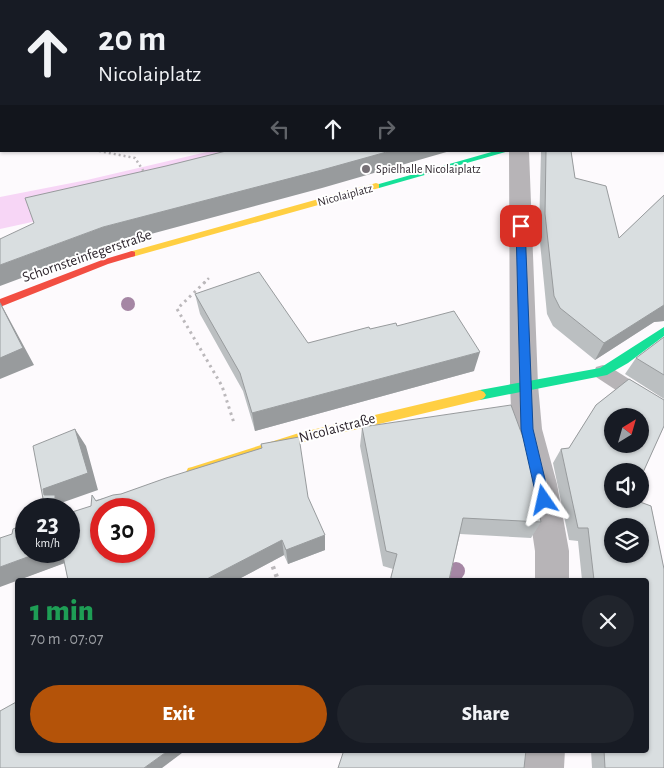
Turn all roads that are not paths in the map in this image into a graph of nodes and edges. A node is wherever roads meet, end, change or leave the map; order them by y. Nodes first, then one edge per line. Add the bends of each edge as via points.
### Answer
1 (501, 152) edge
2 (519, 152) edge
3 (184, 239) joint
4 (0, 303) edge
5 (664, 332) edge
6 (603, 372) junction
7 (524, 385) junction
8 (664, 412) edge
9 (179, 476) edge
10 (552, 578) edge
11 (545, 753) edge
12 (544, 768) edge

1 - 3 street, Nicolaiplatz
2 - 7 street
3 - 4 street, Schornsteinfegerstraße via 105,262
5 - 6 street
6 - 7 street, Nicolaistraße
6 - 8 lane
7 - 9 street, Nicolaistraße via 376,417 244,453
7 - 10 street via 527,429 541,484 552,551
11 - 12 street

